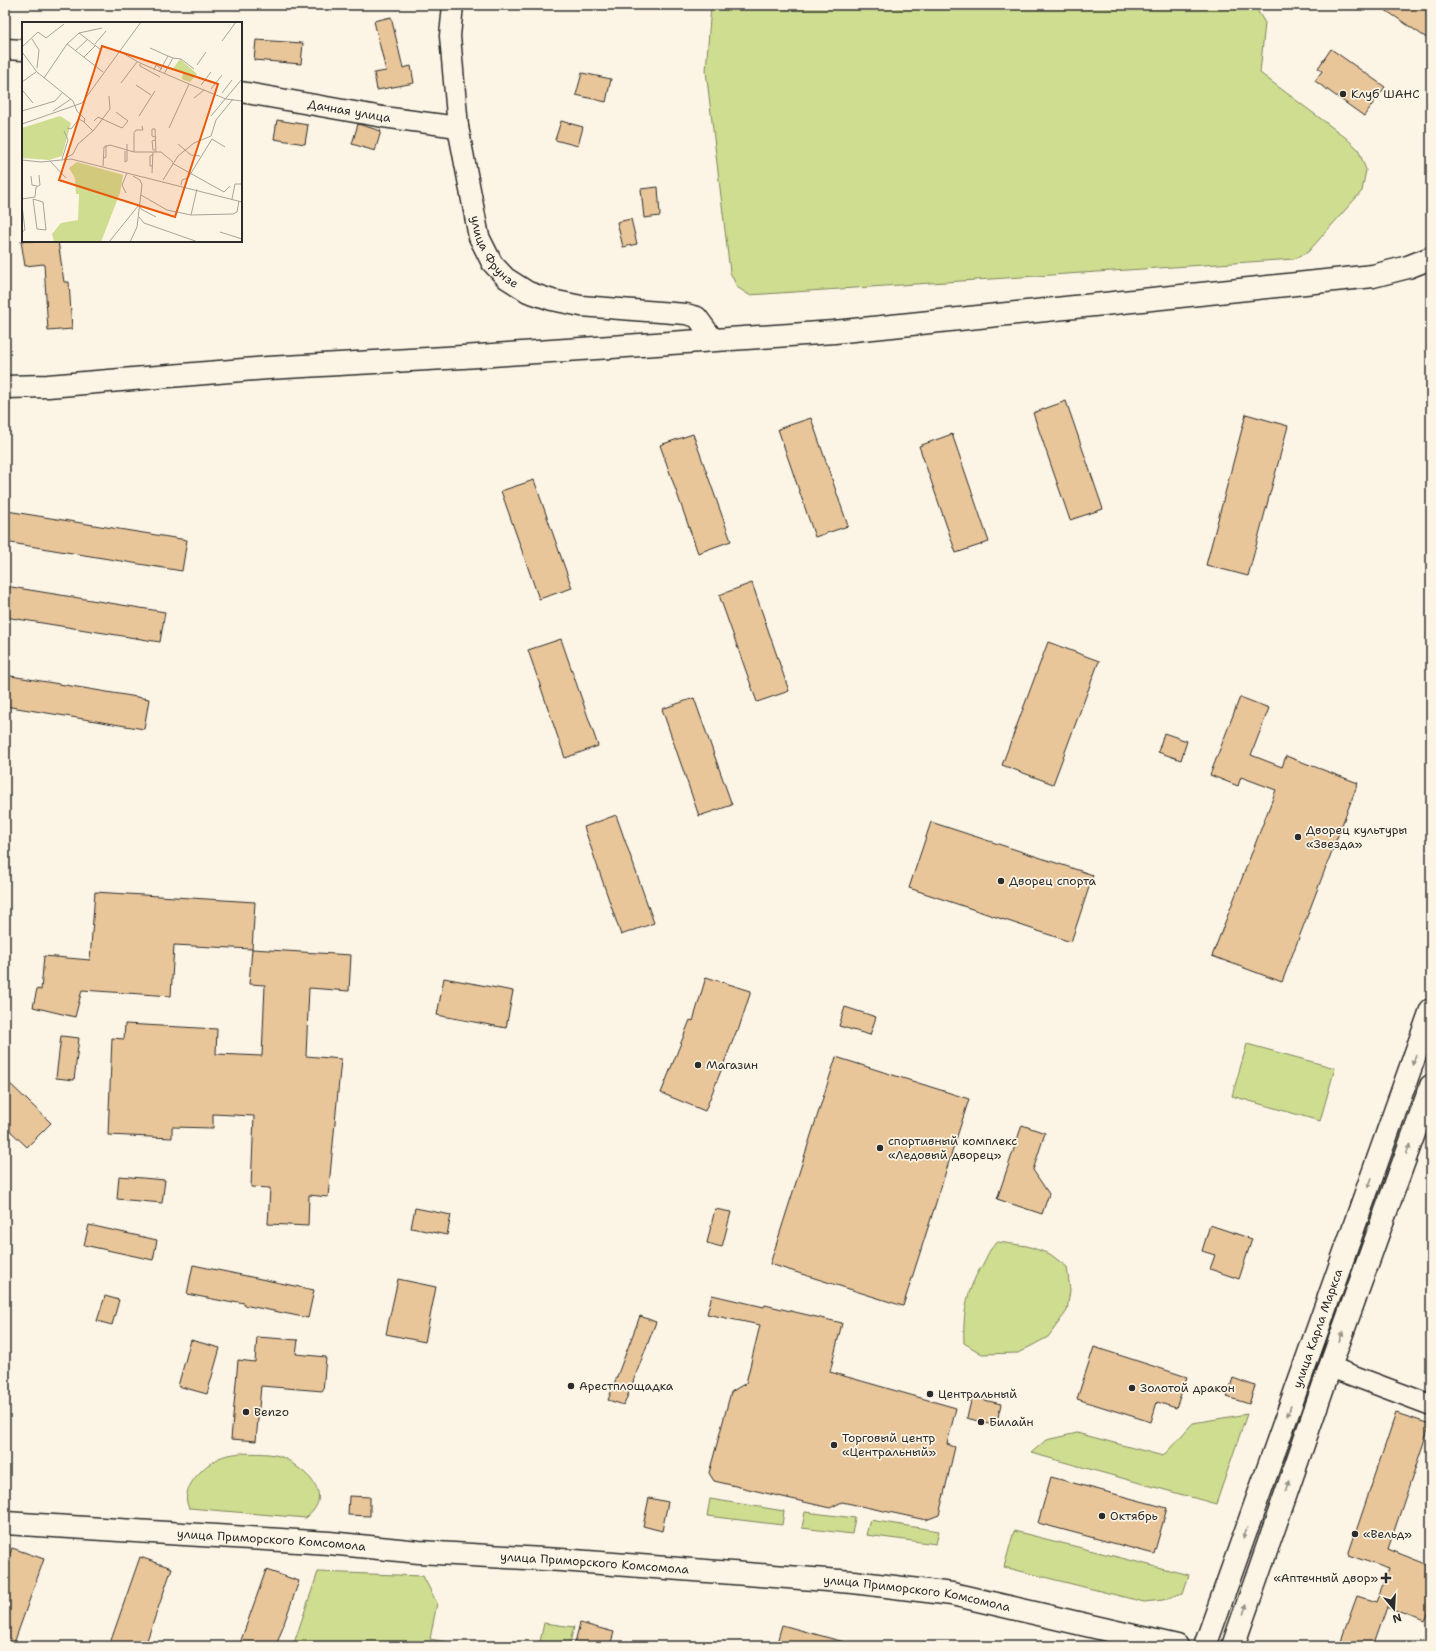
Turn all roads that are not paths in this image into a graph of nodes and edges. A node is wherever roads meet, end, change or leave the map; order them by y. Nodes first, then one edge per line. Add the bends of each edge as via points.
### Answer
1 (450, 7) edge
2 (5, 49) edge
3 (22, 50) edge
4 (242, 92) edge
5 (458, 127) junction
6 (1431, 258) edge
7 (714, 340) junction
8 (5, 387) edge
9 (1431, 1010) edge
10 (1431, 1086) edge
11 (1330, 1367) junction
12 (1431, 1405) edge
13 (5, 1524) edge
14 (1177, 1646) edge
15 (1205, 1646) edge
16 (1233, 1646) edge

1 - 5 street, улица Фрунзе
2 - 3 street
4 - 5 street, Дачная улица via 383,117
5 - 7 street, улица Фрунзе via 480,237 492,263 506,278 528,292 581,306 697,317
6 - 7 main road via 1373,276 834,332
7 - 8 main road
9 -> 15 main road, улица Карла Маркса
11 -> 10 main road, улица Карла Маркса
11 - 12 street
16 -> 11 main road, улица Карла Маркса
13 - 14 main road, улица Приморского Комсомола via 329,1543 419,1552 853,1582 952,1594

